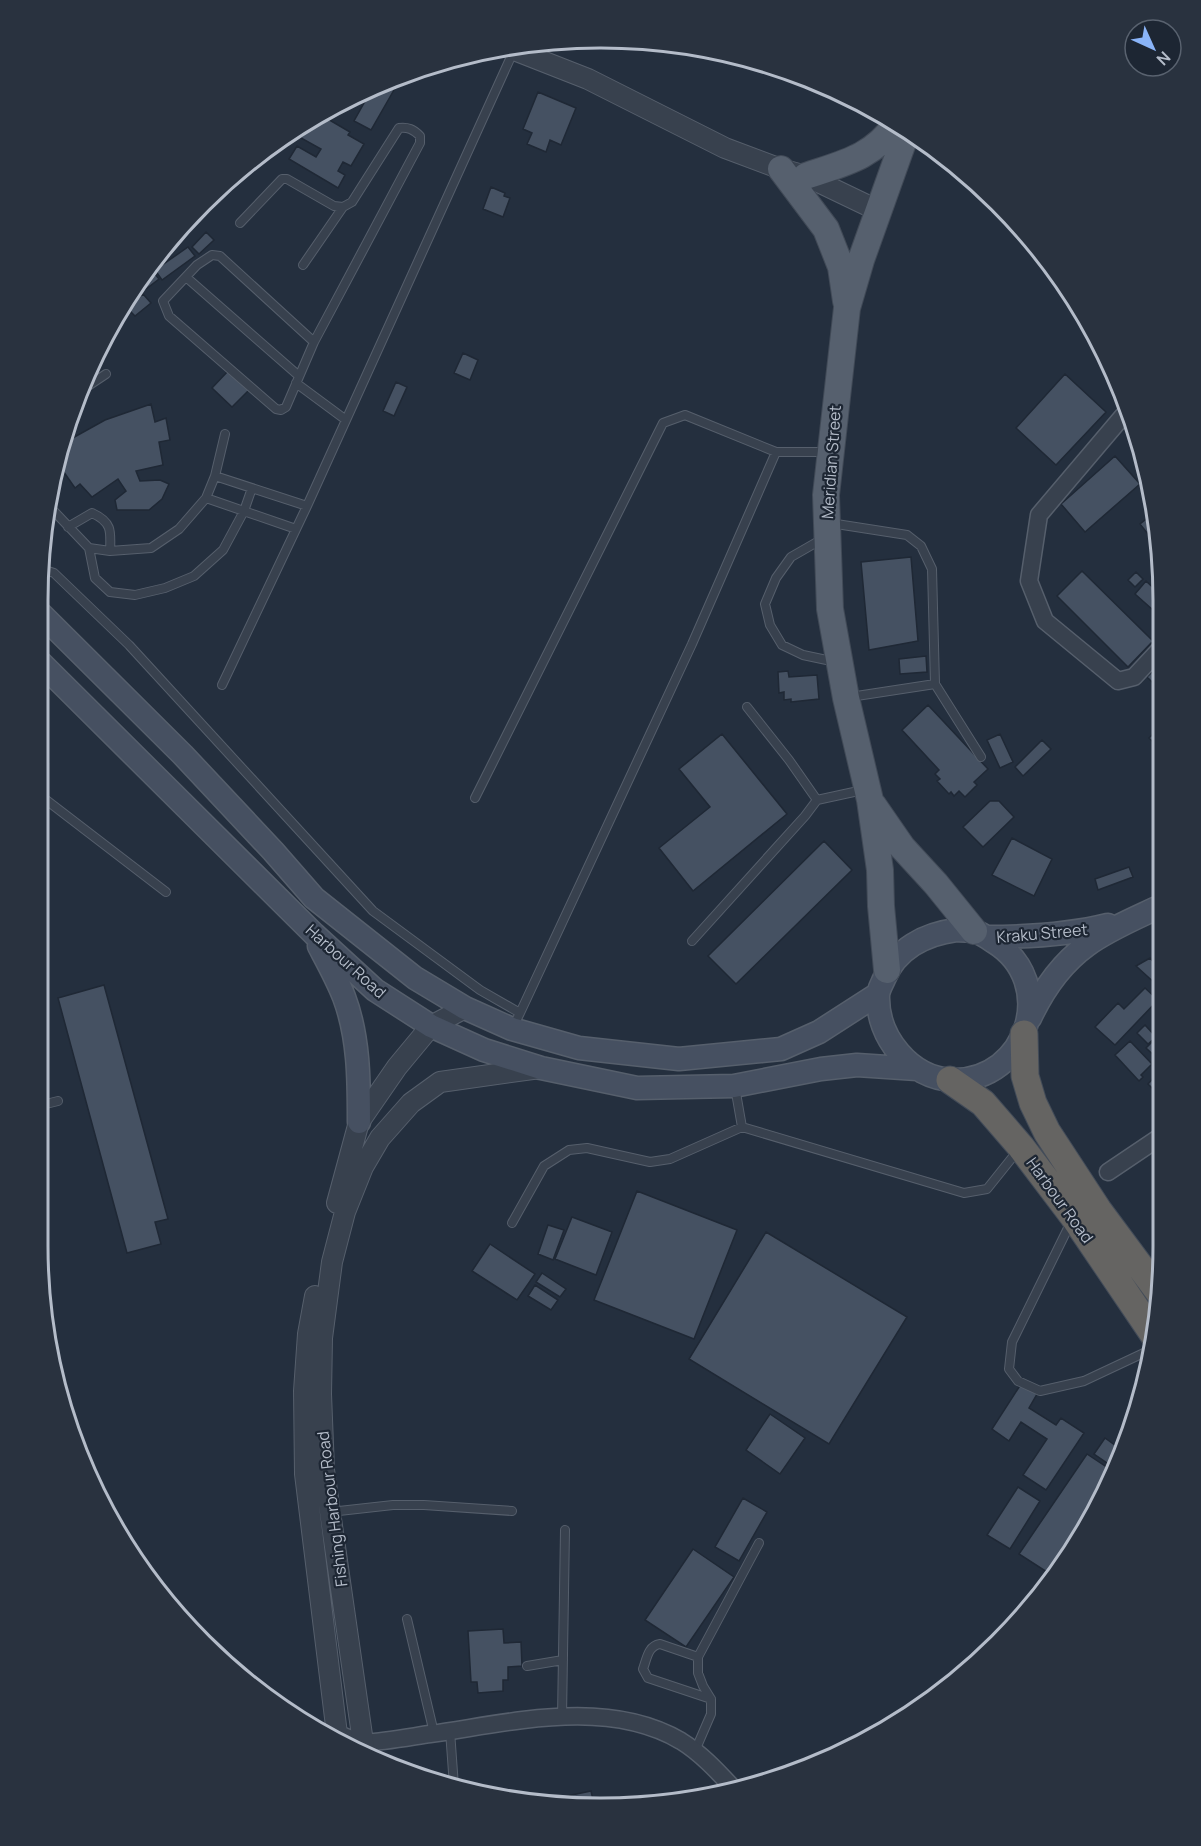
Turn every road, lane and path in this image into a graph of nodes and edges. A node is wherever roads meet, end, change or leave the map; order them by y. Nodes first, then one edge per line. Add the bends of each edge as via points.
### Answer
1 (526, 53) edge
2 (509, 56) edge
3 (892, 131) edge
4 (904, 139) edge
5 (781, 170) junction
6 (806, 176) junction
7 (343, 207) junction
8 (879, 211) junction
9 (240, 223) dead end
10 (303, 265) dead end
11 (186, 277) junction
12 (847, 308) junction
13 (314, 342) junction
14 (106, 374) dead end
15 (298, 379) junction
16 (93, 382) edge
17 (1122, 417) edge
18 (346, 420) junction
19 (225, 434) dead end
20 (777, 452) junction
21 (830, 452) junction
22 (214, 476) junction
23 (252, 488) junction
24 (206, 498) junction
25 (307, 506) junction
26 (244, 511) junction
27 (56, 513) edge
28 (69, 527) junction
29 (296, 529) junction
30 (827, 529) junction
31 (89, 548) junction
32 (111, 552) junction
33 (49, 571) edge
34 (48, 621) edge
35 (1153, 657) edge
36 (840, 662) junction
37 (48, 670) edge
38 (935, 684) junction
39 (222, 685) dead end
40 (846, 698) junction
41 (747, 707) dead end
42 (981, 757) dead end
43 (869, 794) junction
44 (475, 798) dead end
45 (817, 800) junction
46 (48, 802) edge
47 (166, 892) dead end
48 (1153, 910) edge
49 (1133, 920) junction
50 (314, 934) junction
51 (981, 934) junction
52 (692, 941) dead end
53 (887, 970) junction
54 (878, 994) junction
55 (465, 1008) junction
56 (516, 1021) junction
57 (431, 1026) junction
58 (1026, 1028) junction
59 (541, 1068) junction
60 (917, 1069) junction
61 (950, 1080) junction
62 (734, 1086) junction
63 (58, 1101) dead end
64 (48, 1104) edge
65 (359, 1122) junction
66 (742, 1127) junction
67 (1153, 1142) edge
68 (1020, 1147) junction
69 (1108, 1172) dead end
70 (1074, 1217) junction
71 (512, 1223) dead end
72 (1152, 1283) edge
73 (1147, 1325) edge
74 (1142, 1354) edge
75 (512, 1511) dead end
76 (330, 1512) junction
77 (565, 1530) dead end
78 (759, 1543) dead end
79 (407, 1619) dead end
80 (698, 1658) junction
81 (563, 1660) junction
82 (527, 1666) dead end
83 (711, 1699) junction
84 (562, 1717) junction
85 (336, 1730) edge
86 (442, 1732) junction
87 (363, 1744) edge
88 (366, 1745) edge
89 (694, 1752) junction
90 (452, 1777) edge
91 (728, 1782) edge

1 - 5 street via 725,148
2 - 18 lane
3 - 6 main road via 860,158
4 - 8 main road, Meridian Street
5 - 6 street
5 - 12 main road via 826,229 841,267
6 - 8 street
7 - 9 lane via 282,179
7 - 10 lane
7 - 13 lane via 351,202 399,128 406,127 420,136 420,143
8 - 12 main road, Meridian Street
11 - 13 lane via 212,255 220,256
11 - 15 lane
11 - 15 lane via 163,301 169,316 276,409 286,407
12 - 21 main road, Meridian Street
13 - 15 lane
14 - 16 lane
15 - 18 lane
17 - 35 street via 1039,514 1029,581 1045,621 1118,681 1134,677
18 - 25 lane
19 - 22 lane
20 - 21 lane
20 - 44 lane via 685,415 663,423
20 - 56 lane
21 - 30 main road, Meridian Street
22 - 23 lane
22 - 24 lane
23 - 25 lane
23 - 26 lane
24 - 26 lane
24 - 32 lane via 179,529 151,548
25 - 29 lane
26 - 29 lane
26 - 31 lane via 223,550 194,576 165,588 135,595 110,592 95,578
27 - 28 lane
28 - 31 lane
28 - 32 lane via 92,513 103,518 111,530
29 - 39 lane
30 - 36 main road, Meridian Street via 830,609
30 - 36 lane via 791,557 765,604 770,626 782,645 802,655
30 - 38 lane via 907,535 921,546 932,569
31 - 32 lane
33 - 56 lane via 129,645 373,910
34 - 55 main road, Harbour Road via 183,755 314,898 415,978
36 - 40 main road, Meridian Street
37 - 50 main road, Harbour Road
38 - 40 lane
38 - 42 lane
40 - 43 main road, Meridian Street
41 - 45 lane
43 - 45 lane
43 - 51 main road, Meridian Street via 902,847
43 - 53 main road, Meridian Street via 880,870
45 - 52 lane
46 - 47 lane
48 - 49 main road, Kraku Street
49 - 51 main road, Kraku Street via 1083,931 1019,937
49 - 58 main road, Kraku Street via 1086,945 1054,977
50 - 57 main road, Harbour Road via 375,990
50 - 65 main road via 345,998 356,1047
51 - 53 main road via 956,930 923,938 909,946
51 - 58 main road via 1004,948 1018,963 1030,1002
53 - 54 main road
54 - 56 main road, Harbour Road via 819,1032 782,1049 679,1059 579,1048
54 - 60 main road via 888,1039 900,1056
55 - 56 main road, Harbour Road
55 - 57 street, Fishing Harbour Road
57 - 59 main road, Harbour Road via 484,1050
57 - 65 street, Fishing Harbour Road via 396,1067
58 - 61 main road via 1003,1062 991,1070
58 - 72 highway, Harbour Road via 1025,1076 1047,1132
59 - 62 main road, Harbour Road via 637,1088
59 - 76 street, Fishing Harbour Road via 440,1082 394,1120 363,1167 345,1212 332,1262 322,1338 324,1470
60 - 61 main road
60 - 62 main road, Harbour Road via 857,1065
61 - 68 highway, Harbour Road via 983,1103
62 - 66 lane
63 - 64 lane
65 - 85 street, Fishing Harbour Road via 322,1256 308,1334 304,1391 305,1474
66 - 68 lane via 964,1193 987,1189
66 - 71 lane via 670,1159 650,1162 587,1148 569,1150 544,1166
67 - 69 street
68 - 70 highway, Harbour Road
70 - 73 highway, Harbour Road
70 - 74 lane via 1012,1342 1009,1369 1018,1381 1040,1390 1084,1382
75 - 76 lane via 413,1505
76 - 87 street, Fishing Harbour Road
77 - 81 lane
78 - 80 lane
79 - 86 lane
80 - 83 lane via 698,1673
80 - 83 lane via 660,1644 650,1650 643,1669 648,1678
81 - 82 lane
81 - 84 lane
83 - 89 lane via 711,1714
84 - 86 street
84 - 89 street via 611,1718 648,1726
86 - 88 street
86 - 90 lane
89 - 91 street

